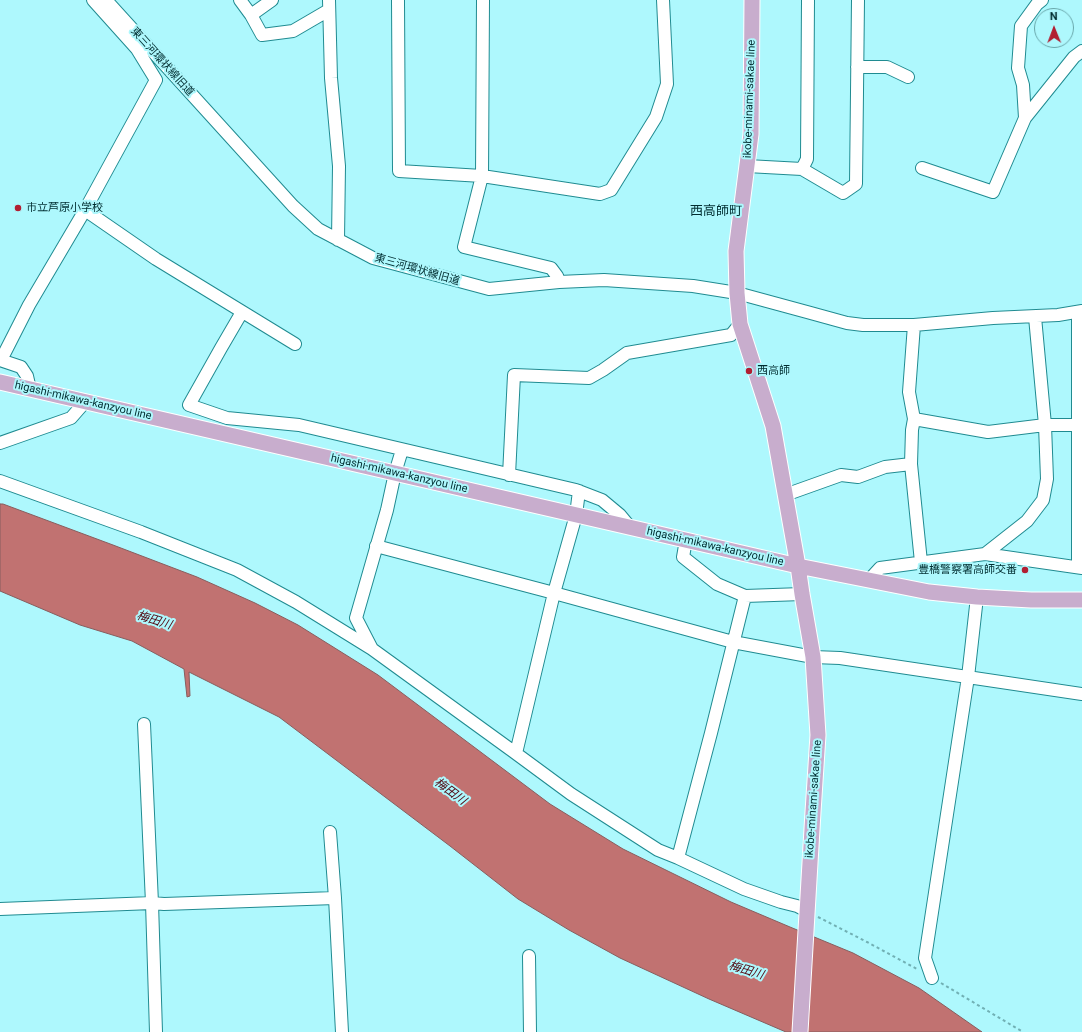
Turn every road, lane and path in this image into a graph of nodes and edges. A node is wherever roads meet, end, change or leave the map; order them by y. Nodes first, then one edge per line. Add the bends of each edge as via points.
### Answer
1 (93, 0) edge
2 (106, 0) edge
3 (240, 0) edge
4 (272, 0) edge
5 (398, 0) edge
6 (483, 0) edge
7 (663, 0) edge
8 (752, 0) edge
9 (808, 0) edge
10 (858, 0) edge
11 (1042, 0) edge
12 (329, 5) edge
13 (251, 15) junction
14 (1082, 51) edge
15 (857, 67) junction
16 (908, 77) dead end
17 (1025, 118) junction
18 (747, 166) junction
19 (922, 168) dead end
20 (802, 169) junction
21 (482, 176) junction
22 (85, 210) junction
23 (338, 240) junction
24 (559, 282) junction
25 (737, 293) junction
26 (1080, 311) edge
27 (242, 312) junction
28 (1035, 316) junction
29 (740, 324) junction
30 (914, 325) junction
31 (295, 344) dead end
32 (0, 360) edge
33 (0, 382) edge
34 (30, 389) junction
35 (85, 402) junction
36 (914, 419) junction
37 (1045, 425) junction
38 (1080, 425) edge
39 (0, 443) edge
40 (402, 450) junction
41 (911, 464) junction
42 (395, 473) junction
43 (509, 475) junction
44 (0, 481) edge
45 (579, 491) junction
46 (785, 495) junction
47 (576, 515) junction
48 (630, 527) junction
49 (686, 540) junction
50 (376, 546) junction
51 (985, 554) junction
52 (921, 562) junction
53 (798, 566) junction
54 (1080, 568) edge
55 (869, 580) junction
56 (554, 593) junction
57 (802, 594) junction
58 (745, 596) junction
59 (977, 597) junction
60 (1082, 600) edge
61 (733, 642) junction
62 (372, 649) junction
63 (813, 657) junction
64 (968, 677) junction
65 (1082, 694) edge
66 (144, 724) dead end
67 (514, 752) junction
68 (330, 832) dead end
69 (678, 858) junction
70 (336, 898) junction
71 (152, 903) junction
72 (0, 909) edge
73 (807, 911) junction
74 (529, 956) dead end
75 (932, 978) junction
76 (156, 1032) edge
77 (342, 1032) edge
78 (530, 1032) edge
79 (800, 1032) edge
80 (1023, 1032) edge

1 - 22 street via 137,49 156,80
2 - 23 street, 東三河環状線旧道 via 293,206 318,229
3 - 13 street
4 - 13 street
5 - 21 street via 399,172
6 - 21 street
7 - 21 street via 667,84 656,118 610,190 600,194
8 - 18 main road, ikobe-minami-sakae line via 751,134
9 - 20 street via 807,159
10 - 15 street
11 - 17 street via 1021,26 1018,68
12 - 13 street via 293,31 262,35
12 - 23 street via 331,78 339,166
14 - 17 street via 1074,57
15 - 16 street via 887,67
15 - 20 street via 856,184 843,193
17 - 19 street via 993,192
18 - 20 street
18 - 25 main road, ikobe-minami-sakae line via 736,251
21 - 24 street via 464,246 551,268
22 - 27 street via 156,259
22 - 32 street
23 - 24 street, 東三河環状線旧道 via 373,258 489,290
24 - 25 street, 東三河環状線旧道 via 604,280 693,286
25 - 29 main road, higashi-mikawa-kanzyou line
25 - 30 street, 東三河環状線旧道 via 848,323
26 - 28 street, 東三河環状線旧道
26 - 38 street
27 - 31 street
27 - 40 street via 189,405 227,418 299,425
28 - 30 street, 東三河環状線旧道
28 - 37 street
29 - 43 street via 731,335 628,353 589,378 514,375
29 - 46 main road, higashi-mikawa-kanzyou line via 773,426
30 - 36 street via 909,392
32 - 34 street via 21,367 27,376
33 - 34 main road, higashi-mikawa-kanzyou line
34 - 35 main road, higashi-mikawa-kanzyou line
35 - 39 street via 71,418
35 - 42 main road, higashi-mikawa-kanzyou line
36 - 37 street via 988,432
36 - 41 street
37 - 38 street
37 - 51 street via 1047,479 1043,500 1027,521
38 - 54 street
40 - 42 street
40 - 43 street
41 - 46 street via 885,467 858,476 841,475
41 - 52 street
42 - 47 main road, higashi-mikawa-kanzyou line
42 - 50 street
43 - 45 street
44 - 62 street via 237,570 296,602
45 - 47 street
45 - 48 street via 602,500
46 - 53 main road, higashi-mikawa-kanzyou line
47 - 48 main road, higashi-mikawa-kanzyou line
47 - 56 street
48 - 49 main road, higashi-mikawa-kanzyou line
49 - 53 main road, higashi-mikawa-kanzyou line
49 - 58 street via 683,557 718,584
50 - 56 street
50 - 62 street via 356,618
51 - 52 street
51 - 54 street
52 - 55 street via 880,568
53 - 55 main road, higashi-mikawa-kanzyou line
53 - 57 main road, ikobe-minami-sakae line
55 - 59 main road, higashi-mikawa-kanzyou line via 929,592
56 - 61 street
56 - 67 street via 517,749
57 - 58 street
57 - 63 main road, ikobe-minami-sakae line
58 - 61 street
59 - 60 main road, higashi-mikawa-kanzyou line
59 - 64 street
61 - 63 street
61 - 69 street
62 - 67 street
63 - 64 street via 840,658
63 - 73 main road, ikobe-minami-sakae line via 818,735
64 - 65 street
64 - 75 street via 926,958
66 - 71 street
67 - 69 street via 571,794 658,850
68 - 70 street
69 - 73 street via 744,889
70 - 71 street
70 - 77 street
71 - 72 street
71 - 76 street
73 - 75 path
73 - 79 main road, ikobe-minami-sakae line
74 - 78 street
75 - 80 path

